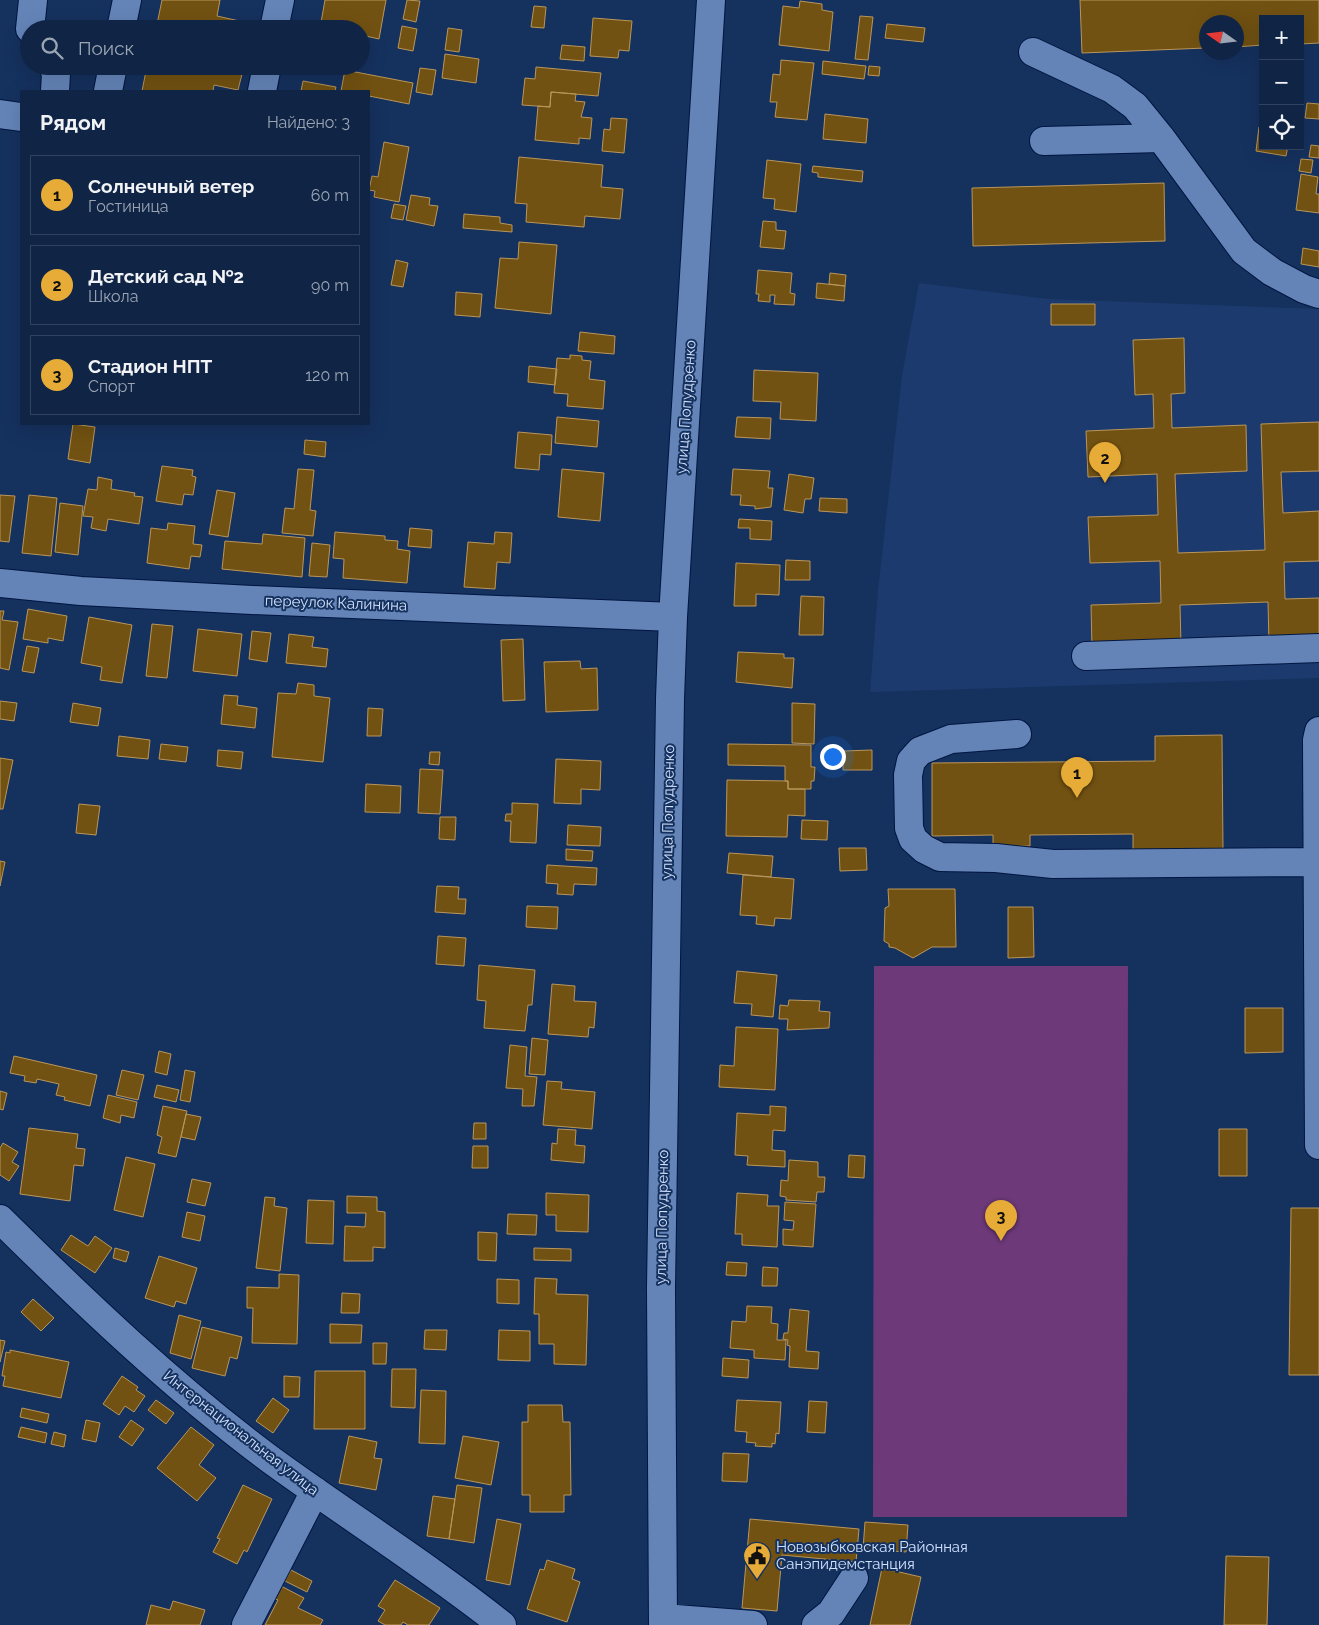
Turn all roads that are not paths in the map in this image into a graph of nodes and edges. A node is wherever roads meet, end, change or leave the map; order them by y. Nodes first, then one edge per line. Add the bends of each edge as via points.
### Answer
1 (33, 0) edge
2 (128, 0) edge
3 (280, 0) edge
4 (711, 0) edge
5 (31, 20) edge
6 (123, 20) edge
7 (276, 20) edge
8 (1033, 52) dead end
9 (56, 75) edge
10 (111, 75) edge
11 (265, 75) edge
12 (55, 90) edge
13 (108, 90) edge
14 (262, 90) edge
15 (0, 114) edge
16 (20, 117) edge
17 (1161, 138) junction
18 (1044, 141) dead end
19 (1319, 294) edge
20 (0, 582) edge
21 (673, 617) junction
22 (1319, 648) edge
23 (1086, 656) dead end
24 (1319, 731) edge
25 (1017, 734) dead end
26 (1317, 862) junction
27 (1319, 1145) edge
28 (0, 1218) edge
29 (315, 1491) junction
30 (854, 1578) dead end
31 (663, 1621) edge
32 (246, 1625) edge
33 (502, 1625) edge
34 (753, 1625) edge
35 (816, 1625) edge

1 - 5 street
2 - 6 street
3 - 7 street
4 - 21 street, улица Попудренко
8 - 17 street via 1112,89 1134,106
9 - 12 street
10 - 13 street
11 - 14 street
15 - 16 street
17 - 18 street
17 - 19 street via 1244,251 1272,272
20 - 21 street, переулок Калинина via 80,591 252,600
21 - 31 street, улица Попудренко via 661,1288
22 - 23 street
24 - 26 street
25 - 26 street via 951,739 920,751 911,761 908,775 909,828 913,838 924,849 940,857 1053,864
26 - 27 street
28 - 29 street, Интернациональная улица via 175,1384
29 - 32 street
29 - 33 street, Интернациональная улица via 462,1592
30 - 35 street via 831,1612
31 - 34 street

